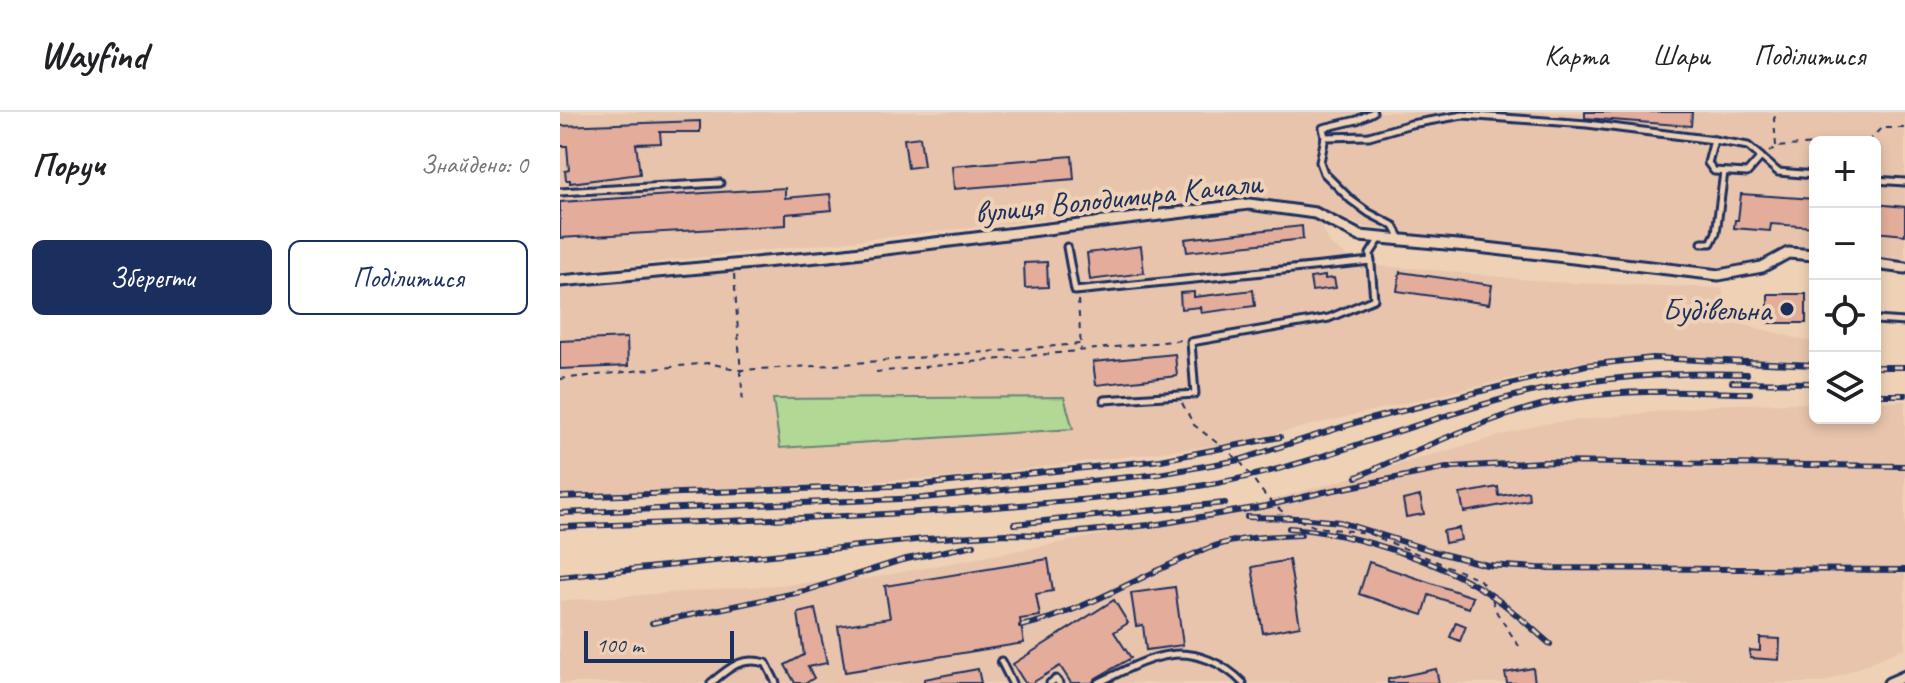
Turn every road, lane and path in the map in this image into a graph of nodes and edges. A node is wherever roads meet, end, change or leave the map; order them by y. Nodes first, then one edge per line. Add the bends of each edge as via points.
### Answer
1 (1373, 112) edge
2 (1777, 112) edge
3 (1905, 128) edge
4 (1874, 136) edge
5 (1325, 137) junction
6 (1714, 140) junction
7 (1809, 144) edge
8 (1776, 147) junction
9 (1761, 157) junction
10 (1724, 172) junction
11 (1809, 175) edge
12 (1881, 180) edge
13 (1905, 182) edge
14 (720, 183) dead end
15 (560, 192) edge
16 (1380, 239) junction
17 (1403, 242) junction
18 (1702, 243) dead end
19 (1067, 247) dead end
20 (1809, 255) edge
21 (1371, 261) junction
22 (733, 265) junction
23 (1881, 265) edge
24 (1905, 268) edge
25 (560, 281) edge
26 (1075, 291) junction
27 (1881, 320) edge
28 (1905, 322) edge
29 (1191, 342) junction
30 (1080, 344) junction
31 (1081, 351) junction
32 (740, 370) junction
33 (876, 372) dead end
34 (560, 379) edge
35 (1178, 395) junction
36 (1104, 400) dead end
37 (743, 404) dead end
38 (1519, 646) dead end
39 (1001, 661) dead end
40 (1905, 676) edge
41 (711, 683) edge
42 (776, 683) edge
43 (1012, 683) edge
44 (1050, 683) edge
45 (1059, 683) edge
46 (1098, 683) edge
47 (1243, 683) edge
48 (1889, 683) edge

1 - 5 lane via 1323,128
2 - 8 path
3 - 4 path via 1881,128
5 - 6 lane via 1369,136 1463,115
5 - 17 lane via 1320,162 1324,173 1351,200 1394,226
6 - 9 lane via 1748,146
6 - 10 lane via 1708,163 1714,171
7 - 8 path
8 - 9 path
9 - 10 lane via 1747,173
9 - 11 lane via 1778,172
10 - 18 lane via 1716,233 1711,243
12 - 13 lane
14 - 15 lane
16 - 17 street, вулиця Володимира Качали
16 - 21 lane
16 - 22 street, вулиця Володимира Качали via 1360,236 1315,213 1249,204
17 - 20 street, вулиця Володимира Качали via 1719,275 1762,267 1788,253
19 - 26 lane
21 - 26 lane
21 - 29 lane via 1374,299 1329,318
22 - 25 street, вулиця Володимира Качали
22 - 32 path
23 - 24 street
26 - 30 path
27 - 28 lane
29 - 31 path via 1178,339
29 - 35 lane via 1195,394
30 - 31 path
30 - 32 path
31 - 33 path
32 - 34 path via 708,363
32 - 37 path
35 - 36 lane
35 - 38 path via 1194,425 1239,460 1285,514 1316,527 1367,533 1479,579
39 - 43 lane
40 - 48 street
41 - 42 lane via 736,662 754,659 766,663
44 - 45 lane
46 - 47 lane via 1169,655 1218,664

